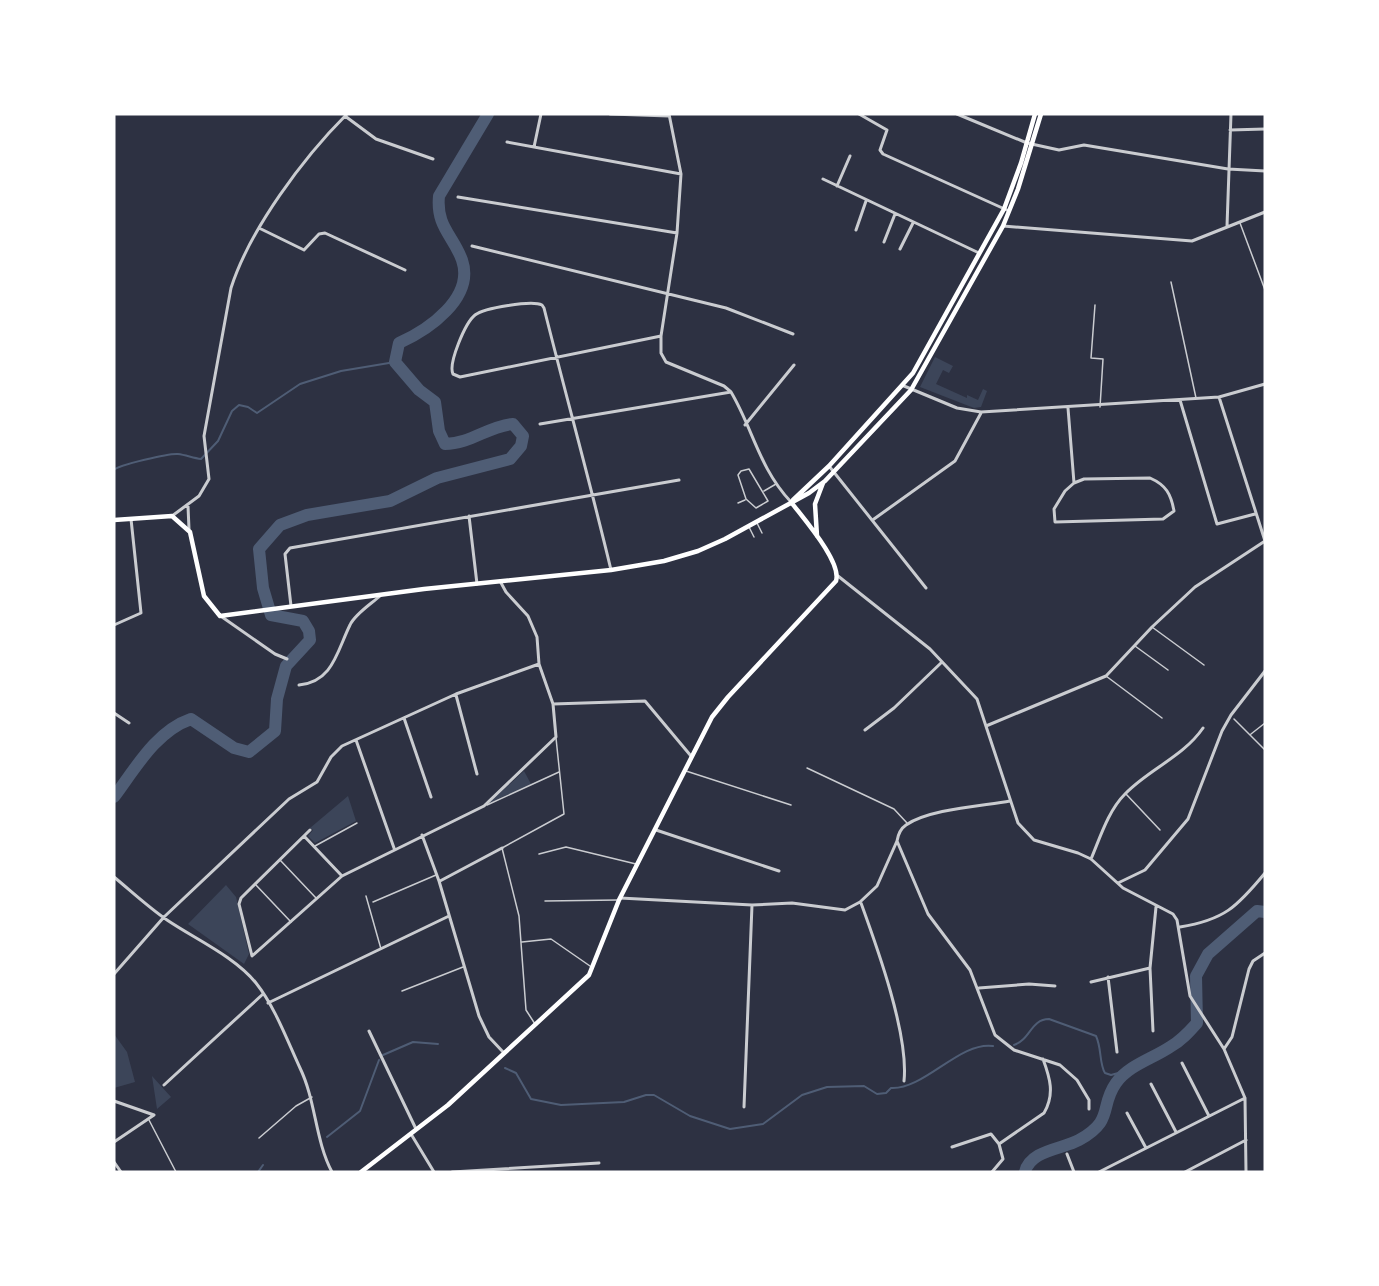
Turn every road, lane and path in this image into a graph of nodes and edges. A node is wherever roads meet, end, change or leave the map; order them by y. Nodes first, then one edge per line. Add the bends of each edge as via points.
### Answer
1 (541, 114) edge
2 (610, 114) edge
3 (859, 114) edge
4 (957, 114) edge
5 (1035, 114) edge
6 (1041, 114) edge
7 (1231, 114) edge
8 (346, 115) edge
9 (669, 115) edge
10 (1265, 129) edge
11 (1230, 130) junction
12 (507, 142) dead end
13 (1027, 143) junction
14 (1034, 144) junction
15 (534, 147) junction
16 (850, 156) dead end
17 (433, 159) dead end
18 (1228, 169) junction
19 (1265, 171) edge
20 (681, 174) junction
21 (823, 179) dead end
22 (837, 186) junction
23 (458, 196) dead end
24 (866, 201) junction
25 (1007, 210) junction
26 (1265, 212) edge
27 (895, 214) junction
28 (1240, 221) junction
29 (913, 223) junction
30 (1003, 226) junction
31 (1227, 226) junction
32 (259, 228) junction
33 (856, 230) dead end
34 (677, 232) junction
35 (884, 242) dead end
36 (472, 246) dead end
37 (900, 249) dead end
38 (980, 254) junction
39 (405, 270) dead end
40 (1171, 282) dead end
41 (1265, 290) edge
42 (668, 296) junction
43 (1095, 305) dead end
44 (794, 334) dead end
45 (661, 336) junction
46 (556, 356) junction
47 (794, 365) dead end
48 (1265, 384) edge
49 (904, 386) junction
50 (910, 390) junction
51 (731, 392) junction
52 (1220, 397) junction
53 (1196, 399) junction
54 (1180, 400) junction
55 (1100, 407) junction
56 (1068, 408) junction
57 (981, 412) junction
58 (574, 418) junction
59 (540, 424) dead end
60 (745, 425) junction
61 (829, 466) junction
62 (834, 471) junction
63 (680, 480) dead end
64 (825, 481) junction
65 (1074, 483) junction
66 (776, 484) junction
67 (764, 491) junction
68 (593, 494) junction
69 (746, 499) junction
70 (791, 502) junction
71 (738, 503) dead end
72 (189, 504) junction
73 (1255, 514) junction
74 (172, 516) junction
75 (469, 516) junction
76 (131, 519) junction
77 (874, 519) junction
78 (114, 520) edge
79 (757, 522) junction
80 (749, 526) junction
81 (190, 532) junction
82 (762, 533) dead end
83 (754, 537) dead end
84 (818, 539) junction
85 (1265, 541) edge
86 (610, 570) junction
87 (838, 576) junction
88 (500, 582) junction
89 (477, 584) junction
90 (926, 588) dead end
91 (381, 595) junction
92 (291, 606) junction
93 (220, 615) junction
94 (114, 625) edge
95 (1152, 627) junction
96 (1134, 646) junction
97 (287, 659) dead end
98 (942, 662) junction
99 (539, 664) junction
100 (1204, 665) dead end
101 (1168, 670) dead end
102 (1265, 671) edge
103 (1106, 676) junction
104 (299, 685) dead end
105 (456, 694) junction
106 (553, 704) junction
107 (114, 713) edge
108 (404, 718) junction
109 (1162, 718) dead end
110 (1234, 718) dead end
111 (129, 723) dead end
112 (1265, 723) edge
113 (987, 726) junction
114 (1203, 728) dead end
115 (865, 730) dead end
116 (1250, 735) junction
117 (556, 737) junction
118 (356, 740) junction
119 (1265, 750) edge
120 (691, 756) junction
121 (807, 768) dead end
122 (683, 770) junction
123 (560, 772) junction
124 (477, 774) dead end
125 (1125, 793) junction
126 (431, 797) dead end
127 (1011, 801) junction
128 (791, 805) dead end
129 (484, 806) junction
130 (357, 824) dead end
131 (908, 824) junction
132 (654, 829) junction
133 (310, 830) dead end
134 (1160, 830) dead end
135 (422, 835) junction
136 (304, 836) junction
137 (897, 841) junction
138 (315, 846) junction
139 (394, 848) junction
140 (502, 848) junction
141 (539, 854) dead end
142 (1091, 859) junction
143 (280, 860) junction
144 (637, 864) junction
145 (779, 871) dead end
146 (1265, 873) edge
147 (437, 875) junction
148 (114, 876) edge
149 (342, 876) junction
150 (439, 881) junction
151 (254, 884) junction
152 (1117, 884) junction
153 (366, 896) dead end
154 (318, 899) junction
155 (619, 899) junction
156 (545, 901) dead end
157 (373, 902) dead end
158 (861, 902) junction
159 (752, 905) junction
160 (1156, 907) junction
161 (449, 916) junction
162 (164, 917) junction
163 (292, 923) junction
164 (1180, 927) junction
165 (521, 942) junction
166 (381, 950) junction
167 (1265, 953) edge
168 (464, 967) junction
169 (593, 968) junction
170 (1150, 968) junction
171 (114, 974) edge
172 (1108, 977) junction
173 (1091, 981) dead end
174 (1055, 986) dead end
175 (979, 988) junction
176 (402, 991) dead end
177 (263, 994) junction
178 (268, 1003) junction
179 (536, 1025) junction
180 (1153, 1030) dead end
181 (369, 1031) dead end
182 (1224, 1049) junction
183 (1117, 1052) dead end
184 (504, 1053) junction
185 (1043, 1059) junction
186 (1182, 1063) dead end
187 (904, 1081) dead end
188 (1151, 1084) dead end
189 (164, 1085) dead end
190 (312, 1097) junction
191 (1245, 1098) junction
192 (114, 1101) edge
193 (744, 1107) dead end
194 (1089, 1109) dead end
195 (1127, 1113) dead end
196 (1209, 1116) junction
197 (149, 1119) junction
198 (1176, 1132) junction
199 (414, 1133) junction
200 (259, 1138) dead end
201 (1246, 1140) junction
202 (114, 1142) edge
203 (999, 1144) junction
204 (952, 1147) dead end
205 (1146, 1148) junction
206 (1067, 1154) dead end
207 (114, 1162) edge
208 (599, 1162) dead end
209 (1112, 1166) junction
210 (120, 1172) edge
211 (176, 1172) edge
212 (332, 1172) edge
213 (362, 1172) edge
214 (434, 1172) edge
215 (452, 1172) edge
216 (992, 1172) edge
217 (1074, 1172) edge
218 (1099, 1172) edge
219 (1115, 1172) edge
220 (1185, 1172) edge
221 (1246, 1172) edge

1 - 15 street
2 - 9 street
3 - 25 street via 887,130 881,153
4 - 13 street
5 - 13 main road
6 - 14 main road
7 - 11 street
8 - 17 street via 376,140
8 - 32 street via 321,141
9 - 20 street
10 - 11 street
11 - 18 street
12 - 15 street
13 - 14 street
13 - 25 main road
14 - 18 street via 1066,151 1084,145
14 - 25 main road
15 - 20 street
16 - 22 street
18 - 19 street
18 - 31 street
20 - 34 street
21 - 22 street
22 - 24 street
23 - 34 street
24 - 27 street
24 - 33 street
25 - 30 main road
25 - 38 main road
26 - 28 street
27 - 29 street
27 - 35 street
28 - 31 street
28 - 41 lane
29 - 37 street
29 - 38 street
30 - 31 street via 1192,241
30 - 50 main road
32 - 39 street via 304,250 318,234 325,233
32 - 72 street via 231,288 203,445 210,472 207,486
34 - 42 street
36 - 42 street
38 - 49 main road
40 - 53 lane
42 - 44 street via 726,308
42 - 45 street
43 - 55 lane via 1091,358 1103,358
45 - 46 street
45 - 51 street via 661,353 666,362
46 - 46 street via 544,308 539,303 476,314 469,320 450,365 459,377
46 - 58 street
47 - 60 street
48 - 52 street
49 - 50 street
49 - 61 main road
50 - 57 street via 957,408
50 - 62 main road
51 - 58 street
51 - 60 street
52 - 53 street
52 - 73 street
53 - 54 street
54 - 55 street
54 - 73 street via 1217,524
55 - 56 street
56 - 57 street
56 - 65 street
57 - 77 street via 955,461
58 - 59 street
58 - 68 street
60 - 66 street
61 - 62 street
61 - 70 main road
62 - 64 main road
62 - 77 street
63 - 68 street
64 - 70 main road
64 - 84 main road via 815,504
65 - 65 street via 1054,509 1055,522 1163,519 1174,511 1167,489 1150,478 1084,479
66 - 67 lane
66 - 70 street
67 - 69 lane via 768,502 756,508
67 - 69 lane via 752,472 741,471 738,475
68 - 75 street
68 - 86 street
69 - 71 lane
70 - 79 main road
70 - 84 main road
72 - 74 street
72 - 81 street
73 - 85 street
74 - 76 main road
74 - 81 main road
75 - 89 street
75 - 92 street via 286,550
76 - 78 main road
76 - 94 street via 141,613
77 - 90 street
79 - 80 main road
79 - 82 lane
80 - 83 lane
80 - 86 main road via 698,551
81 - 93 main road via 204,596
84 - 87 main road
85 - 95 street via 1195,587
86 - 88 main road
87 - 98 street via 890,615
87 - 120 main road via 834,586 728,697
88 - 89 main road
88 - 99 street via 528,616 537,637
89 - 91 main road
91 - 92 main road
91 - 104 street via 350,623 341,650 325,674 310,684
92 - 93 main road
93 - 97 street
95 - 96 street
95 - 100 lane
96 - 101 lane
96 - 103 street
98 - 113 street via 977,699
98 - 115 street
99 - 105 street
99 - 106 street
102 - 152 street via 1222,731 1188,819 1145,870
103 - 109 lane
103 - 113 street
105 - 108 street
105 - 124 street
106 - 117 street
106 - 120 street via 645,701
107 - 111 street
108 - 118 street
108 - 126 street
110 - 116 lane
112 - 116 lane
113 - 127 street
114 - 125 street via 1193,742
116 - 119 lane
117 - 123 lane
117 - 129 street
118 - 139 street
118 - 162 street via 331,757 317,782 289,799
120 - 122 main road
121 - 131 lane via 894,809
122 - 128 lane
122 - 132 main road
123 - 129 lane
123 - 140 lane via 564,814
125 - 134 lane
125 - 142 street
127 - 131 street via 933,815
127 - 142 street via 1018,823 1034,840 1065,847
129 - 135 street
130 - 138 lane
131 - 137 street
132 - 144 main road
132 - 145 street
133 - 136 street
135 - 139 street
135 - 147 street
136 - 138 street
136 - 143 street
137 - 158 street via 880,882
137 - 175 street via 928,914 959,952
138 - 149 street
139 - 149 street
140 - 150 street
140 - 165 lane via 519,916
141 - 144 lane via 566,847
142 - 152 street
143 - 151 street
143 - 154 lane
144 - 155 main road
146 - 164 street via 1222,916
147 - 150 street
147 - 157 lane
148 - 162 street
149 - 154 street
150 - 161 street
151 - 163 lane
151 - 163 street via 239,901 252,956
152 - 160 street
153 - 166 lane
154 - 163 street
155 - 156 lane
155 - 159 street
155 - 169 main road
158 - 159 street via 842,910 792,903
158 - 187 street via 881,958 904,1056
159 - 193 street
160 - 164 street via 1173,914
160 - 170 street
161 - 166 street
161 - 168 street
162 - 171 street
162 - 177 street via 243,971
164 - 182 street via 1186,985
165 - 169 lane via 552,939
165 - 179 lane via 526,1010
166 - 178 street
167 - 182 street via 1249,969 1232,1037
168 - 176 lane
168 - 184 street via 479,1016 489,1037
169 - 179 main road
170 - 172 street
170 - 180 street
172 - 173 street
172 - 183 street
174 - 175 street
175 - 185 street via 992,1030 1001,1041 1014,1050
177 - 178 street
177 - 189 street
178 - 190 street
179 - 184 main road
181 - 199 street
182 - 191 street
184 - 199 main road
185 - 194 street via 1060,1065 1077,1080 1089,1100
185 - 203 street via 1050,1084 1049,1105 1044,1113
186 - 196 street
188 - 198 street
190 - 200 lane
190 - 212 street
191 - 196 street
191 - 201 street
192 - 197 street via 154,1116
195 - 205 street
196 - 198 street
197 - 202 street
197 - 211 lane
198 - 205 street
199 - 213 main road
199 - 214 street
201 - 220 street
201 - 221 street
203 - 204 street via 988,1134
203 - 216 street via 1003,1159
205 - 209 street
206 - 217 street
207 - 210 street
208 - 215 street
209 - 218 street
209 - 219 street

